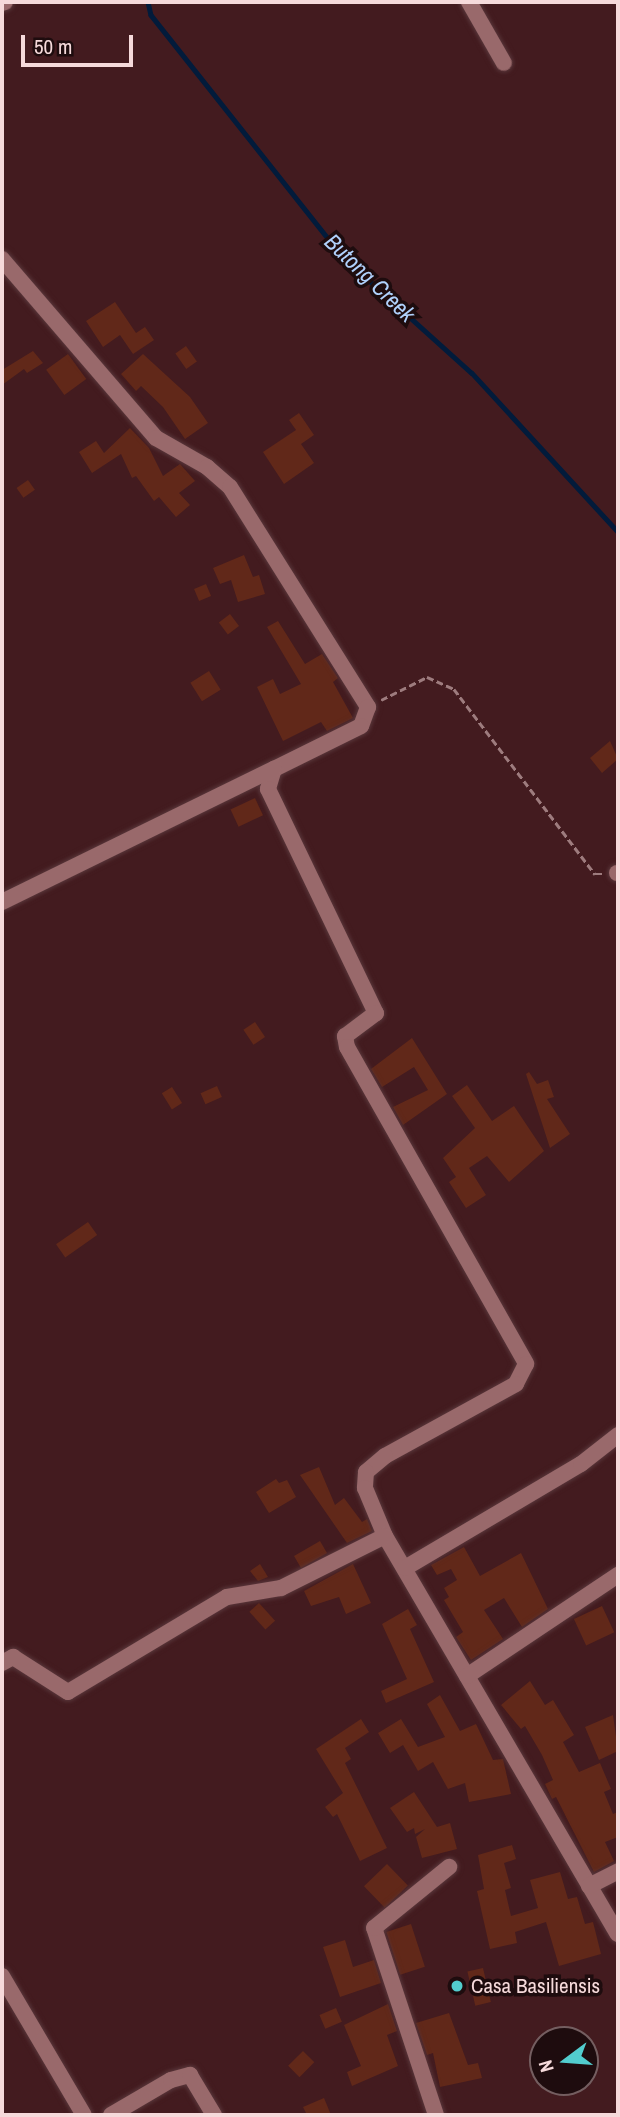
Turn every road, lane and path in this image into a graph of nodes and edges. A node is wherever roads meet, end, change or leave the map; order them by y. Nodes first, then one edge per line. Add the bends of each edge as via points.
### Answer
1 (469, 2) edge
2 (504, 63) dead end
3 (2, 259) edge
4 (369, 707) junction
5 (274, 769) junction
6 (618, 873) edge
7 (2, 902) edge
8 (618, 1435) edge
9 (385, 1536) junction
10 (405, 1568) junction
11 (618, 1574) edge
12 (2, 1663) edge
13 (467, 1676) junction
14 (449, 1867) dead end
15 (618, 1871) edge
16 (589, 1886) junction
17 (618, 1934) edge
18 (2, 1976) edge
19 (84, 2115) edge
20 (111, 2115) edge
21 (214, 2115) edge
22 (436, 2115) edge

1 - 2 street
3 - 4 street via 156,438 207,467 230,487
4 - 5 street via 360,726
4 - 6 path via 427,677 454,689 596,874
5 - 7 street
5 - 9 street via 268,789 376,1013 345,1036 347,1047 526,1364 516,1384 385,1456 366,1472 365,1488
8 - 10 street via 580,1464
9 - 10 street
9 - 12 street via 281,1588 227,1597 68,1692 13,1657
10 - 13 street
11 - 13 street
13 - 16 street
14 - 22 street via 374,1928
15 - 16 street
16 - 17 street
18 - 19 street
20 - 21 street via 171,2080 190,2075

